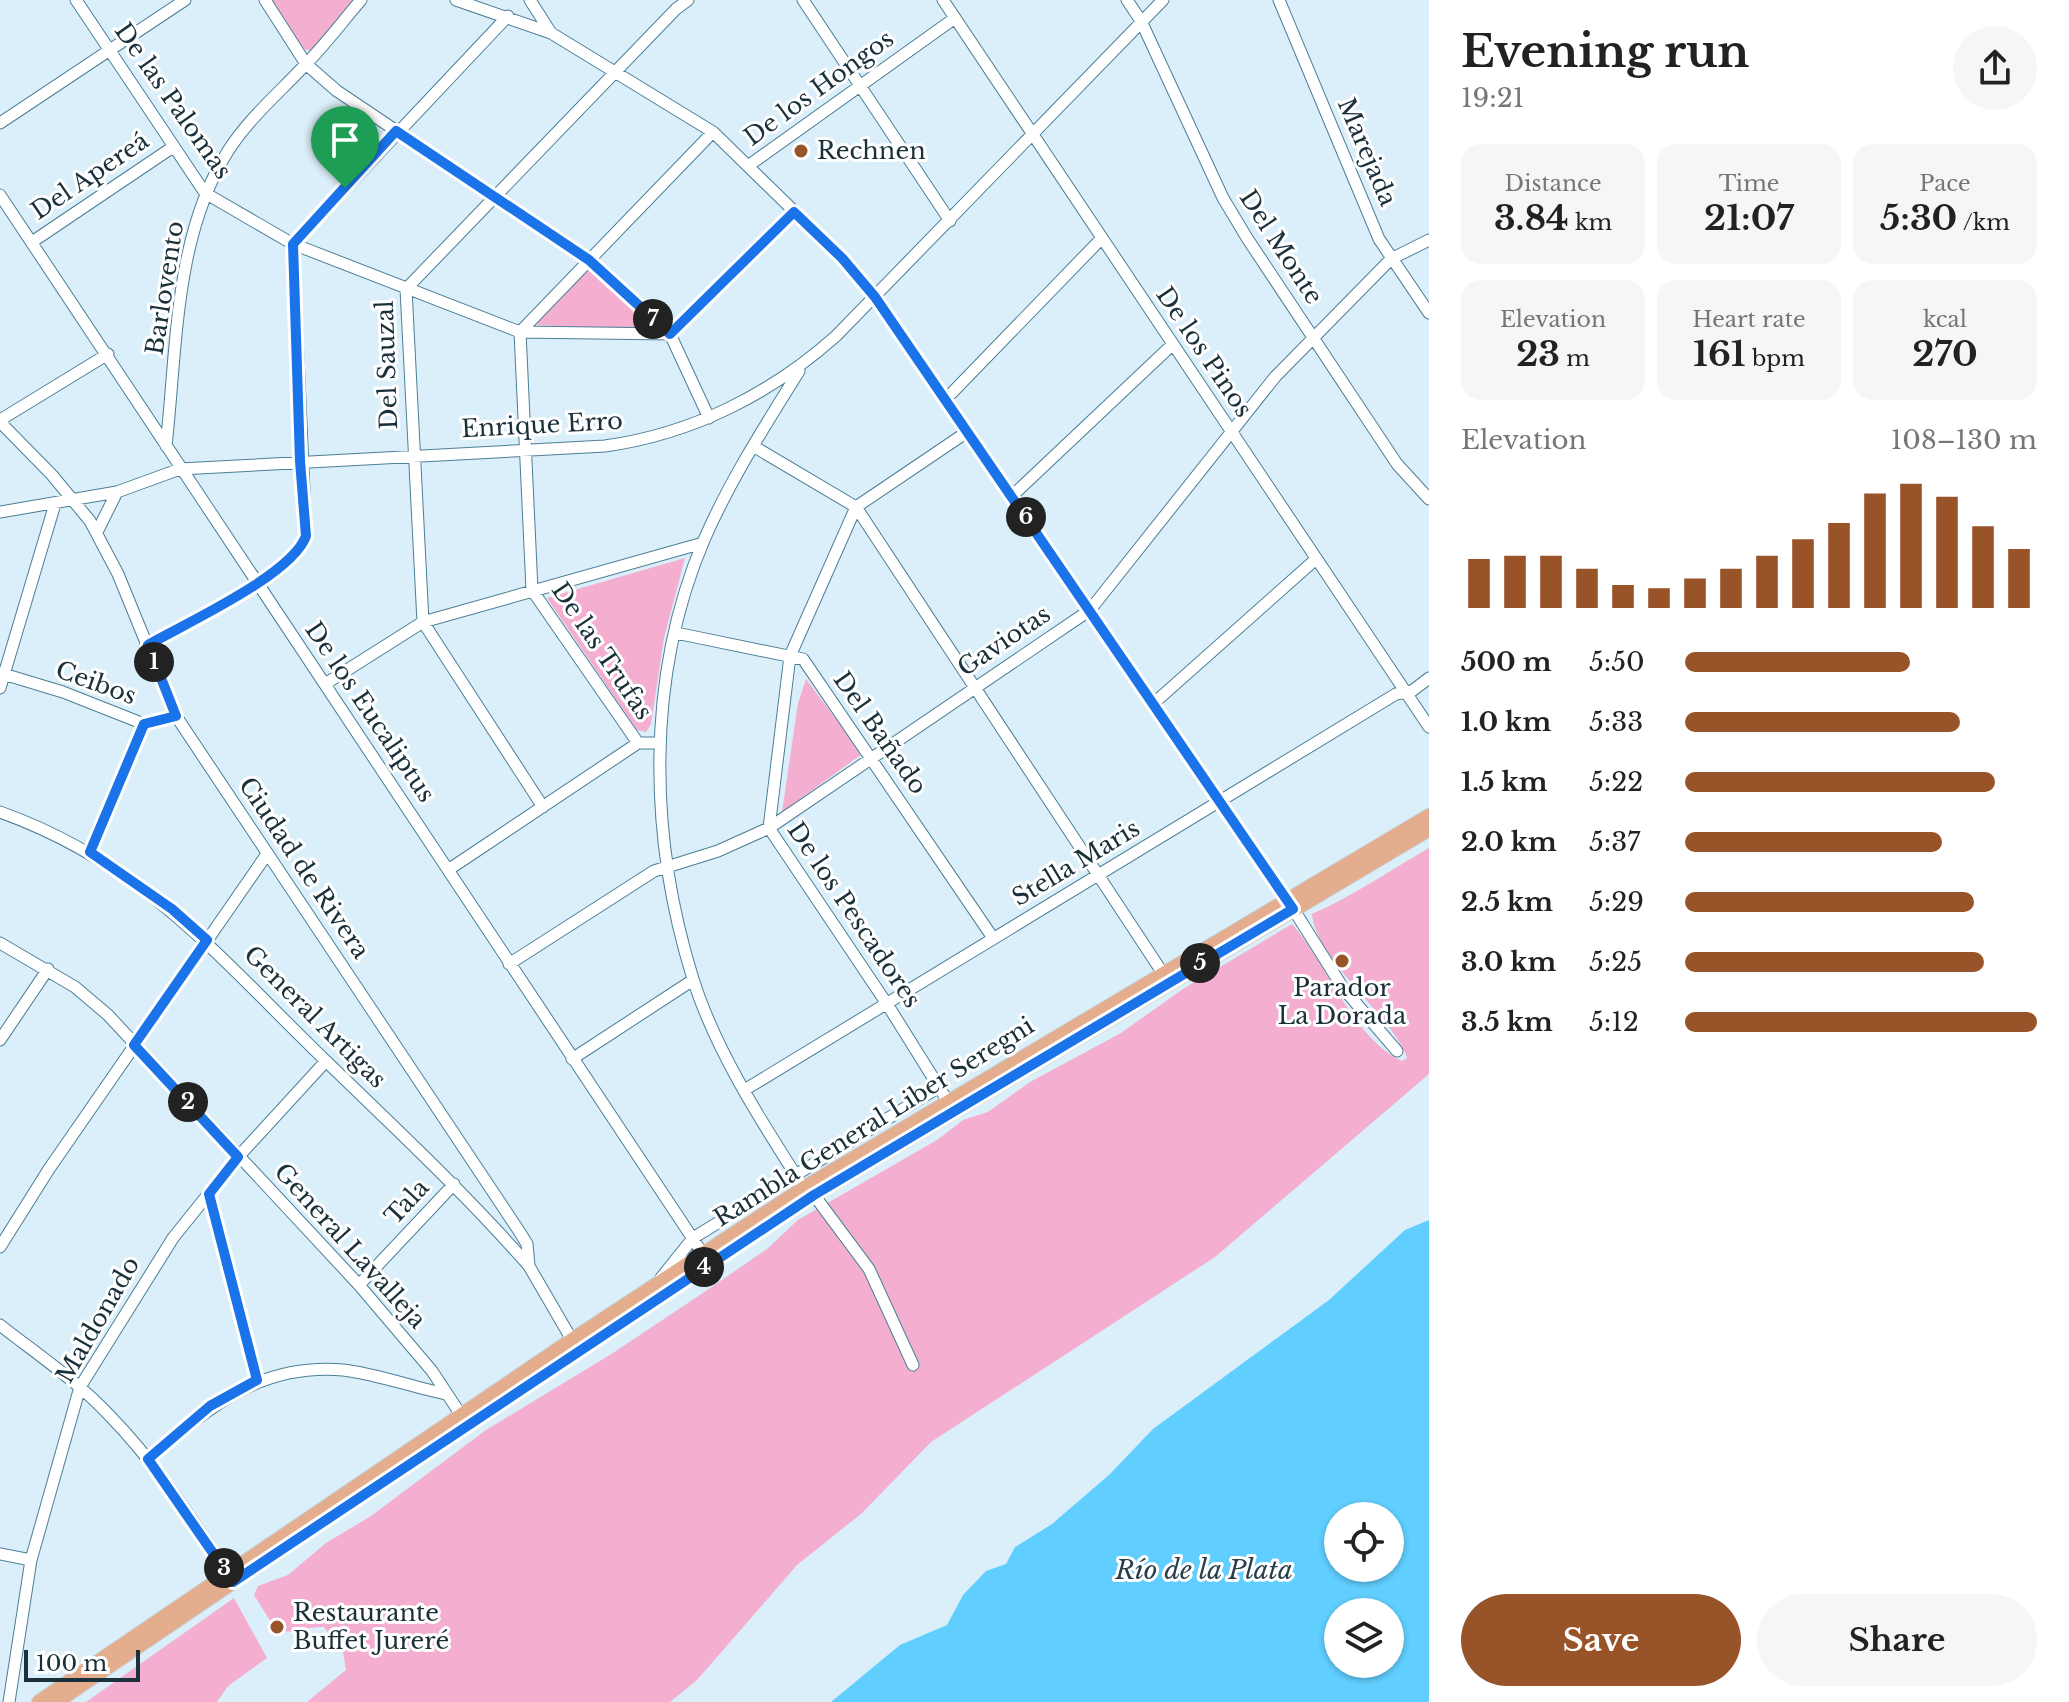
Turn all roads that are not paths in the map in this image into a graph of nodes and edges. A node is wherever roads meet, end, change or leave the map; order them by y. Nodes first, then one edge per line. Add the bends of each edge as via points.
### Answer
1 (76, 0) edge
2 (185, 0) edge
3 (265, 0) edge
4 (361, 0) edge
5 (456, 0) edge
6 (530, 0) edge
7 (688, 0) edge
8 (803, 0) edge
9 (943, 0) edge
10 (1127, 0) edge
11 (1163, 0) edge
12 (1279, 0) edge
13 (673, 4) edge
14 (508, 16) junction
15 (955, 18) junction
16 (1141, 21) junction
17 (551, 33) junction
18 (110, 51) junction
19 (306, 64) junction
20 (617, 71) junction
21 (860, 85) junction
22 (0, 123) edge
23 (396, 131) junction
24 (713, 132) junction
25 (1032, 137) junction
26 (173, 147) junction
27 (748, 166) junction
28 (205, 193) junction
29 (0, 195) edge
30 (493, 196) junction
31 (794, 212) junction
32 (950, 221) junction
33 (1101, 239) junction
34 (1429, 240) edge
35 (32, 242) junction
36 (293, 244) junction
37 (1391, 259) junction
38 (589, 260) junction
39 (406, 289) junction
40 (875, 297) junction
41 (1429, 313) edge
42 (520, 332) junction
43 (670, 334) junction
44 (1313, 337) junction
45 (1173, 344) junction
46 (108, 354) junction
47 (800, 368) junction
48 (945, 400) junction
49 (709, 418) junction
50 (0, 421) edge
51 (967, 432) junction
52 (1233, 433) junction
53 (753, 446) junction
54 (166, 447) junction
55 (525, 449) junction
56 (412, 455) junction
57 (300, 461) junction
58 (180, 469) junction
59 (117, 492) junction
60 (1012, 496) junction
61 (1429, 499) edge
62 (75, 500) junction
63 (55, 504) junction
64 (856, 507) junction
65 (0, 512) edge
66 (97, 532) junction
67 (703, 543) junction
68 (1316, 559) junction
69 (258, 584) junction
70 (532, 590) junction
71 (1090, 610) junction
72 (423, 622) junction
73 (676, 633) junction
74 (148, 645) junction
75 (790, 656) junction
76 (2, 674) edge
77 (1429, 678) edge
78 (325, 684) junction
79 (977, 686) junction
80 (0, 688) edge
81 (1405, 692) junction
82 (1154, 703) junction
83 (176, 716) junction
84 (144, 724) junction
85 (1429, 727) edge
86 (638, 743) junction
87 (658, 743) junction
88 (871, 758) junction
89 (1222, 802) junction
90 (543, 807) junction
91 (0, 812) edge
92 (1429, 816) edge
93 (769, 828) junction
94 (1429, 829) edge
95 (90, 852) junction
96 (267, 854) junction
97 (667, 865) junction
98 (448, 870) junction
99 (1098, 875) junction
100 (1290, 904) junction
101 (993, 938) junction
102 (207, 940) junction
103 (0, 943) edge
104 (509, 964) junction
105 (48, 969) junction
106 (1162, 972) junction
107 (693, 980) junction
108 (887, 1004) junction
109 (0, 1040) edge
110 (134, 1045) junction
111 (1397, 1051) dead end
112 (572, 1059) junction
113 (326, 1061) junction
114 (746, 1089) junction
115 (943, 1094) junction
116 (238, 1157) junction
117 (795, 1175) junction
118 (454, 1184) junction
119 (809, 1192) junction
120 (209, 1194) junction
121 (693, 1238) junction
122 (0, 1247) edge
123 (703, 1254) junction
124 (529, 1266) junction
125 (359, 1285) junction
126 (654, 1286) junction
127 (0, 1325) edge
128 (572, 1340) junction
129 (913, 1365) dead end
130 (257, 1380) junction
131 (80, 1387) junction
132 (446, 1394) junction
133 (461, 1415) junction
134 (148, 1459) junction
135 (0, 1554) edge
136 (31, 1560) junction
137 (230, 1577) junction
138 (9, 1702) edge
139 (39, 1702) edge
140 (56, 1702) edge

1 - 18 street, De las Palomas
2 - 18 street
3 - 19 street
4 - 19 street, Barlovento
5 - 14 street
6 - 17 street
7 - 13 street, Del Sauzal
8 - 21 street
9 - 15 street, De los Pinos
10 - 16 street, Del Monte
11 - 16 street, Enrique Erro
12 - 37 street, Marejada
13 - 20 street, Del Sauzal
14 - 17 street
14 - 23 street
15 - 21 street, De los Hongos
15 - 25 street, De los Pinos
16 - 25 street, Enrique Erro
16 - 44 street, Del Monte via 1223,198
17 - 20 street
18 - 22 street
18 - 26 street, De las Palomas
19 - 23 street
19 - 28 street, Barlovento via 260,110
20 - 24 street
20 - 30 street, Del Sauzal
21 - 27 street, De los Hongos
21 - 32 street
23 - 30 street
23 - 36 street
24 - 27 street
24 - 38 street
25 - 32 street, Enrique Erro
25 - 33 street, De los Pinos
26 - 28 street, De las Palomas
26 - 35 street, Del Apereá
27 - 31 street
28 - 36 street, De las Palomas
28 - 54 street, Barlovento via 185,269
29 - 35 street, De los Eucaliptus
30 - 38 street
30 - 39 street, Del Sauzal
31 - 40 street
31 - 43 street
32 - 40 street, Enrique Erro
33 - 45 street, De los Pinos
33 - 48 street
34 - 37 street, Gaviotas
35 - 46 street, De los Eucaliptus
36 - 39 street, De las Palomas
36 - 57 street
37 - 41 street, Marejada
37 - 44 street, Gaviotas
38 - 42 street
38 - 43 street
39 - 42 street, De las Palomas
39 - 56 street, Del Sauzal
40 - 47 street, Enrique Erro
40 - 48 street
42 - 43 street, De las Palomas
42 - 55 street, De las Trufas
43 - 49 street
44 - 52 street, Gaviotas
44 - 61 street, Del Monte via 1397,464
45 - 52 street, De los Pinos
45 - 60 street
46 - 50 street
46 - 54 street, De los Eucaliptus
47 - 49 street, Enrique Erro
47 - 53 street
48 - 51 street
49 - 55 street, Enrique Erro via 641,441
50 - 62 street, Ciudad de Rivera
51 - 60 street
51 - 64 street
52 - 68 street, De los Pinos
52 - 71 street, Gaviotas
53 - 64 street
53 - 67 street
54 - 58 street, De los Eucaliptus
55 - 56 street, Enrique Erro
55 - 70 street, De las Trufas
56 - 57 street, Enrique Erro
56 - 72 street, Del Sauzal
57 - 58 street, Enrique Erro
57 - 69 street via 306,536 298,553
58 - 59 street, Enrique Erro
58 - 69 street, De los Eucaliptus
59 - 62 street, Enrique Erro
59 - 66 street
60 - 71 street
62 - 63 street, Enrique Erro
62 - 66 street, Ciudad de Rivera
63 - 65 street, Enrique Erro
63 - 76 street
64 - 75 street, De los Pescadores
64 - 79 street
66 - 74 street, Ciudad de Rivera
67 - 70 street
67 - 73 street
68 - 81 street, De los Pinos
68 - 82 street
69 - 74 street
69 - 78 street, De los Eucaliptus
70 - 72 street
70 - 86 street, De las Trufas
71 - 79 street, Gaviotas
71 - 82 street
72 - 78 street
72 - 90 street, Del Sauzal
73 - 75 street
73 - 87 street
74 - 83 street, Ciudad de Rivera
75 - 88 street, Del Bañado via 803,659
75 - 93 street, De los Pescadores
76 - 80 street
76 - 84 street, Ceibos
77 - 81 street, Stella Maris
78 - 98 street, De los Eucaliptus
79 - 88 street, Gaviotas
79 - 99 street
81 - 85 street, De los Pinos
81 - 89 street, Stella Maris
82 - 89 street
83 - 84 street, Ceibos
83 - 96 street, Ciudad de Rivera
84 - 95 street
86 - 87 street
86 - 90 street
87 - 97 street
88 - 93 street, Gaviotas
88 - 101 street, Del Bañado
89 - 99 street, Stella Maris
89 - 100 street
90 - 98 street
91 - 95 street, General Artigas
92 - 100 main road, Rambla General Liber Seregni
93 - 97 street, Gaviotas via 718,851
93 - 108 street, De los Pescadores
94 - 100 main road, Rambla General Liber Seregni
95 - 102 street, General Artigas
96 - 102 street
96 - 124 street, Ciudad de Rivera via 519,1231 527,1244
97 - 104 street, Gaviotas
97 - 107 street
98 - 104 street, De los Eucaliptus
99 - 101 street, Stella Maris
99 - 106 street
100 - 106 main road, Rambla General Liber Seregni
100 - 111 street via 1343,988
100 - 119 main road, Rambla General Liber Seregni
101 - 108 street, Stella Maris
102 - 110 street
102 - 113 street, General Artigas
103 - 105 street, General Lavalleja
104 - 112 street, De los Eucaliptus
105 - 109 street
105 - 110 street, General Lavalleja via 108,1015
106 - 115 main road, Rambla General Liber Seregni
107 - 112 street
107 - 114 street
108 - 114 street, Stella Maris
108 - 115 street, De los Pescadores
110 - 116 street, General Lavalleja
110 - 122 street
112 - 121 street, De los Eucaliptus
113 - 116 street, Maldonado
113 - 118 street, General Artigas
114 - 117 street
115 - 117 street
115 - 119 main road, Rambla General Liber Seregni
116 - 120 street, Maldonado
116 - 125 street, General Lavalleja
117 - 119 street
117 - 121 street
118 - 124 street, General Artigas
118 - 125 street, Tala
119 - 123 main road, Rambla General Liber Seregni
119 - 129 street via 869,1269
119 - 137 main road, Rambla General Liber Seregni
120 - 130 street
120 - 131 street, Maldonado via 173,1238
121 - 123 street, De los Eucaliptus
121 - 126 street
123 - 126 main road, Rambla General Liber Seregni
124 - 128 street, Ciudad de Rivera
125 - 132 street, General Lavalleja
126 - 128 main road, Rambla General Liber Seregni
127 - 131 street
128 - 133 main road, Rambla General Liber Seregni
130 - 132 street via 304,1370 345,1370
130 - 134 street via 210,1406
131 - 134 street
131 - 136 street, Maldonado
132 - 133 street, General Lavalleja
133 - 137 main road, Rambla General Liber Seregni
134 - 137 street
135 - 136 street
136 - 138 street, Maldonado
137 - 139 main road, Rambla General Liber Seregni
137 - 140 main road, Rambla General Liber Seregni

